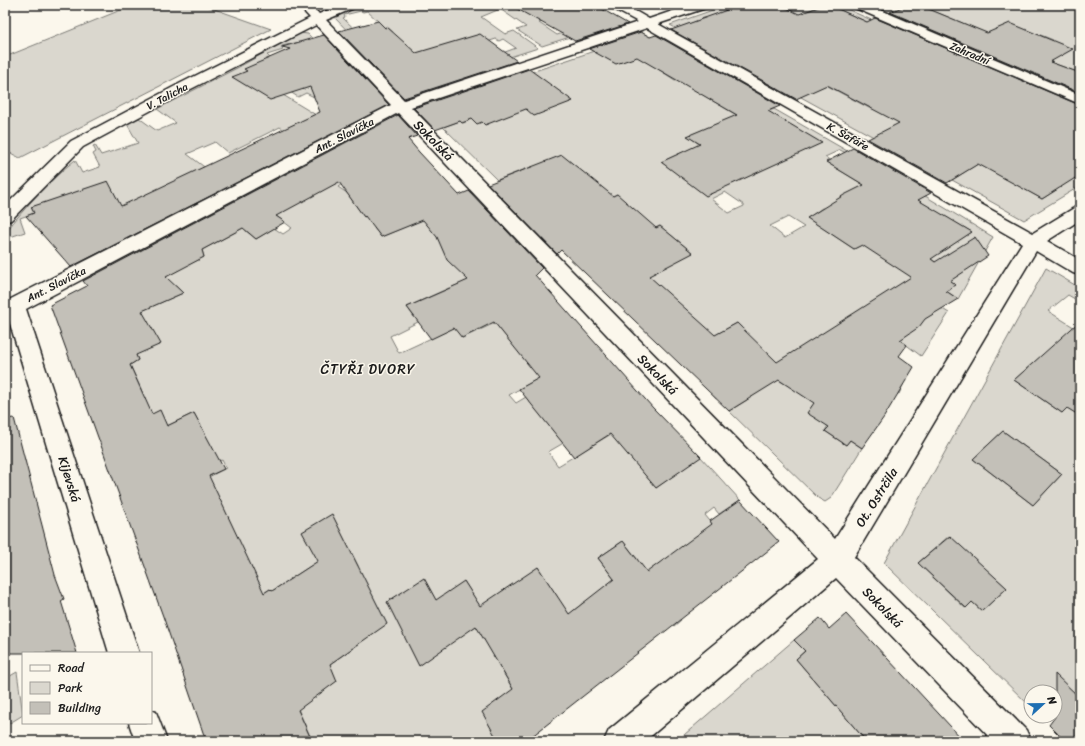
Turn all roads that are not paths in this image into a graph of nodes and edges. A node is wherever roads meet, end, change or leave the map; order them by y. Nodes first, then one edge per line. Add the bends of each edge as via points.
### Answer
1 (350, 5) edge
2 (616, 5) edge
3 (702, 5) edge
4 (859, 5) edge
5 (311, 12) edge
6 (647, 22) junction
7 (1080, 100) edge
8 (400, 106) junction
9 (1080, 212) edge
10 (5, 216) edge
11 (1033, 241) junction
12 (1080, 268) edge
13 (10, 308) edge
14 (837, 560) junction
15 (124, 652) edge
16 (145, 724) edge
17 (151, 741) edge
18 (620, 741) edge
19 (1015, 741) edge

1 - 5 street, V. Talicha
2 - 6 street, K. Šafáře
3 - 6 street, Ant. Slavíčka
4 - 7 street, Zahradní
5 - 8 street, Sokolská
5 - 10 street, V. Talicha via 184,86 77,144
6 - 8 street, Ant. Slavíčka
6 - 11 street, K. Šafáře
8 - 13 street, Ant. Slavíčka
8 - 14 street, Sokolská
9 - 11 street, Ot. Ostrčila
11 - 12 street, K. Šafáře
11 - 14 street, Ot. Ostrčila
13 - 15 street, Kijevská
14 - 18 street, Ot. Ostrčila
14 - 19 street, Sokolská
16 - 17 street

